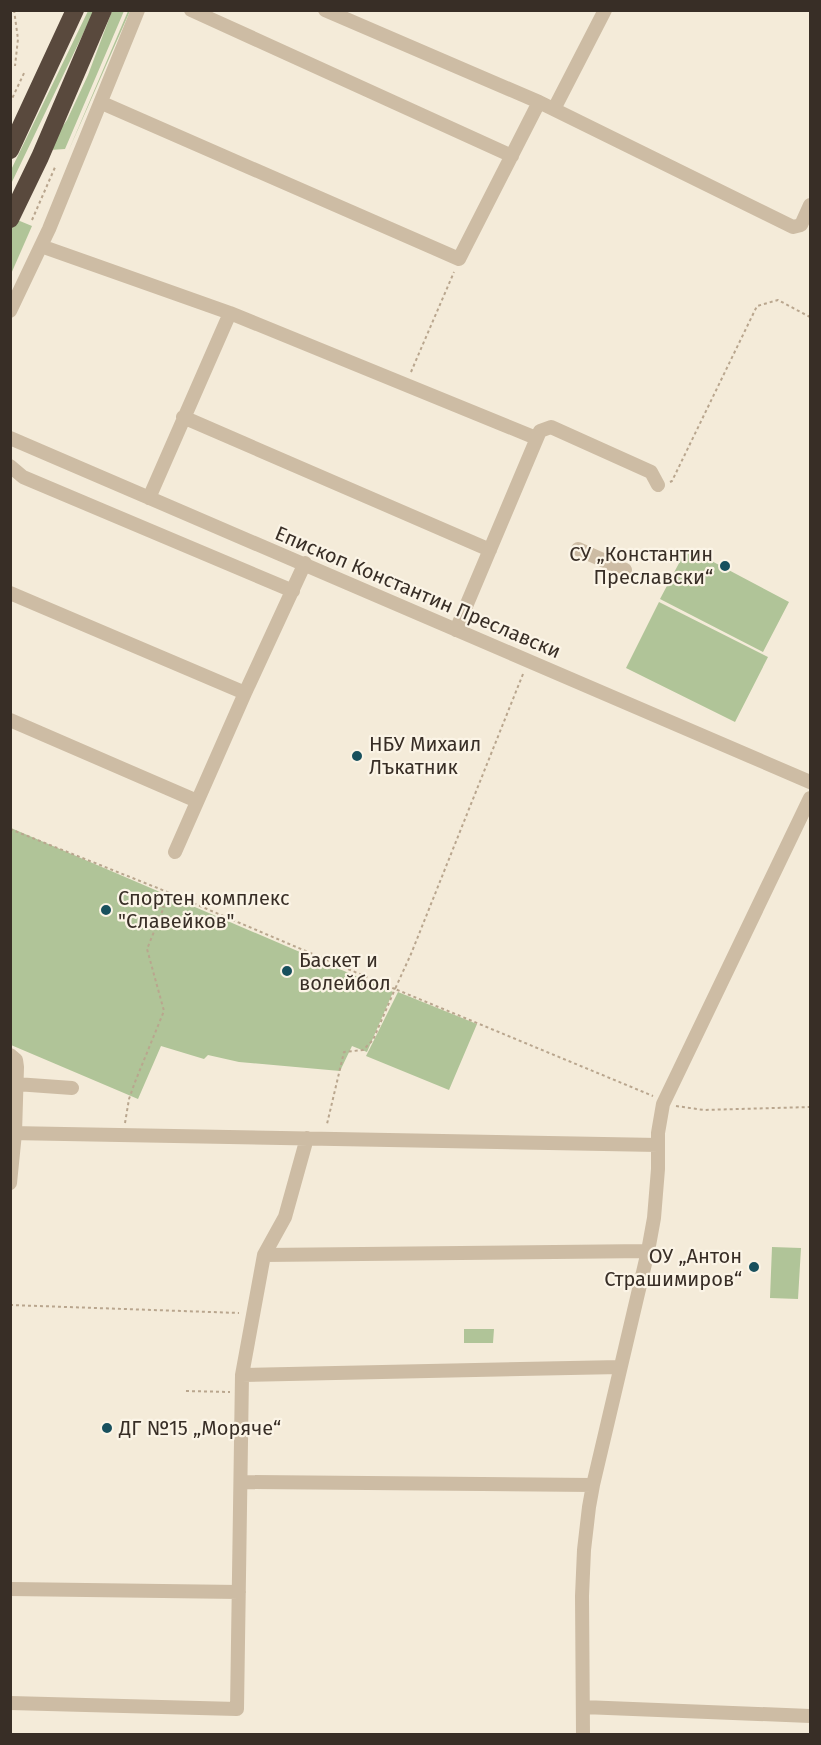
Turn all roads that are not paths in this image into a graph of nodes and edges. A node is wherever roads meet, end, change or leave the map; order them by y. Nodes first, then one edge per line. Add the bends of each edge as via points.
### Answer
1 (75, 10) edge
2 (103, 10) edge
3 (138, 10) edge
4 (191, 10) edge
5 (325, 10) edge
6 (605, 10) edge
7 (539, 102) junction
8 (102, 103) junction
9 (554, 109) junction
10 (10, 150) edge
11 (512, 156) junction
12 (810, 205) edge
13 (10, 219) edge
14 (806, 227) edge
15 (41, 246) junction
16 (10, 311) edge
17 (230, 313) junction
18 (183, 417) junction
19 (10, 438) edge
20 (536, 438) junction
21 (10, 466) edge
22 (658, 485) road end
23 (149, 498) junction
24 (578, 549) dead end
25 (490, 550) junction
26 (305, 563) junction
27 (625, 570) dead end
28 (292, 591) junction
29 (10, 593) edge
30 (456, 630) junction
31 (245, 693) junction
32 (10, 720) edge
33 (810, 782) edge
34 (810, 798) edge
35 (198, 801) junction
36 (175, 852) dead end
37 (10, 1055) edge
38 (16, 1084) junction
39 (72, 1088) dead end
40 (13, 1133) edge
41 (307, 1138) junction
42 (658, 1144) junction
43 (10, 1183) edge
44 (648, 1251) junction
45 (264, 1255) junction
46 (620, 1367) junction
47 (242, 1375) junction
48 (241, 1482) junction
49 (592, 1485) junction
50 (10, 1589) edge
51 (239, 1592) junction
52 (10, 1703) edge
53 (583, 1707) junction
54 (810, 1716) edge
55 (583, 1734) edge

1 - 10 highway
2 - 13 highway
3 - 8 street
4 - 11 street
5 - 7 street
6 - 9 street
7 - 9 street
7 - 11 street
8 - 11 street via 459,259
8 - 15 street
9 - 14 street via 793,227
12 - 14 street
15 - 16 street
15 - 17 street
17 - 18 street
17 - 20 street
18 - 23 street
18 - 25 street
19 - 23 street, Епископ Константин Преславски
20 - 22 street via 540,431 550,427 651,472
20 - 25 street
21 - 28 street via 23,477
23 - 26 street, Епископ Константин Преславски
24 - 27 street
25 - 30 street
26 - 28 street
26 - 30 street, Епископ Константин Преславски
28 - 31 street
29 - 31 street
30 - 33 street, Епископ Константин Преславски
31 - 35 street
32 - 35 street
34 - 42 street via 663,1104
35 - 36 street
37 - 38 street via 16,1060
38 - 39 street
38 - 40 street
40 - 41 street
40 - 43 street
41 - 42 street
41 - 45 street via 285,1217
42 - 44 street
44 - 45 street
44 - 46 street
45 - 47 street
46 - 47 street
46 - 49 street
47 - 48 street
48 - 49 street
48 - 51 street
49 - 53 street via 584,1550
50 - 51 street
51 - 52 street via 237,1709
53 - 54 street
53 - 55 street

